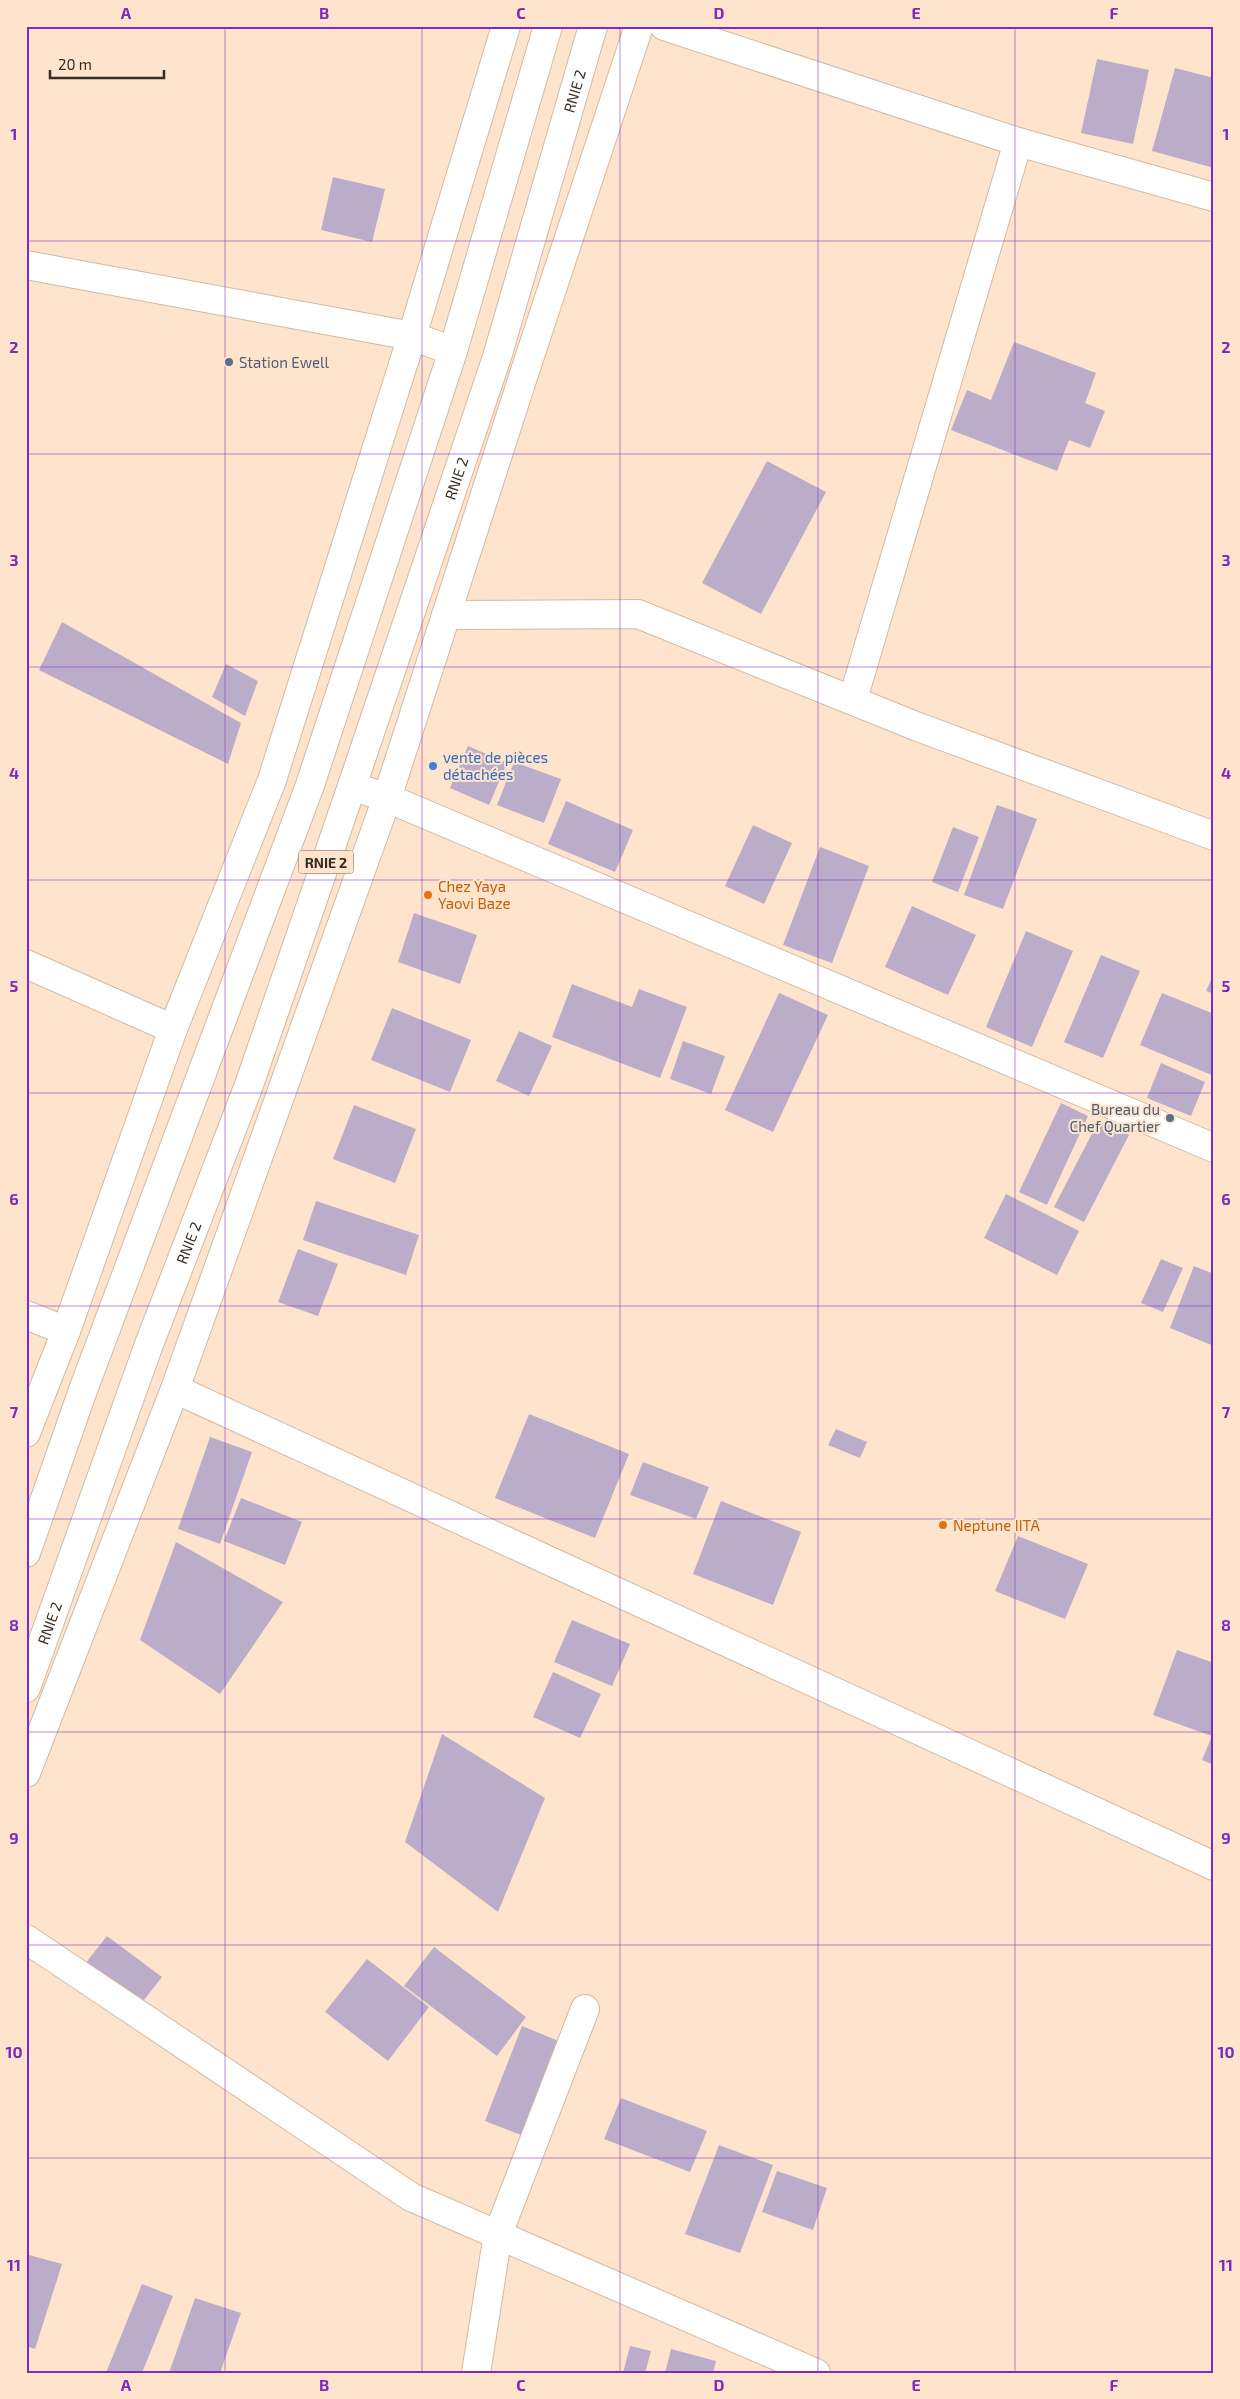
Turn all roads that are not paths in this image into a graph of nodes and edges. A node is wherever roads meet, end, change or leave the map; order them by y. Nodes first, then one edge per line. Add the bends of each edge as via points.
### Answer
1 (506, 26) edge
2 (548, 26) edge
3 (593, 26) edge
4 (639, 26) edge
5 (664, 26) edge
6 (1018, 142) junction
7 (1214, 197) edge
8 (26, 265) edge
9 (412, 336) junction
10 (453, 351) junction
11 (446, 615) junction
12 (853, 699) junction
13 (352, 786) junction
14 (387, 798) junction
15 (1214, 836) edge
16 (26, 964) edge
17 (173, 1029) junction
18 (1214, 1148) edge
19 (26, 1315) edge
20 (66, 1331) junction
21 (175, 1389) junction
22 (26, 1433) edge
23 (26, 1553) edge
24 (26, 1688) edge
25 (26, 1772) edge
26 (1214, 1866) edge
27 (26, 1939) edge
28 (585, 2009) dead end
29 (498, 2234) junction
30 (476, 2373) edge
31 (816, 2373) edge

1 - 9 main road
2 - 10 main road, RNIE 2 / RNIE 2
3 - 13 main road, RNIE 2 / RNIE 2 via 497,357
4 - 11 main road
5 - 6 main road
6 - 7 main road
6 - 12 main road
8 - 9 main road
9 - 10 main road
9 - 17 main road via 272,780
10 - 23 main road, RNIE 2 / RNIE 2 via 310,785 83,1390
11 - 12 main road via 638,614
11 - 14 main road
12 - 15 main road via 918,727
13 - 14 main road
13 - 24 main road, RNIE 2 / RNIE 2 via 249,1085 148,1347
14 - 18 main road
14 - 21 main road
16 - 17 main road
17 - 20 main road
19 - 20 main road
20 - 22 main road
21 - 25 main road
21 - 26 main road
27 - 29 main road via 411,2197
28 - 29 main road
29 - 30 main road
29 - 31 main road

